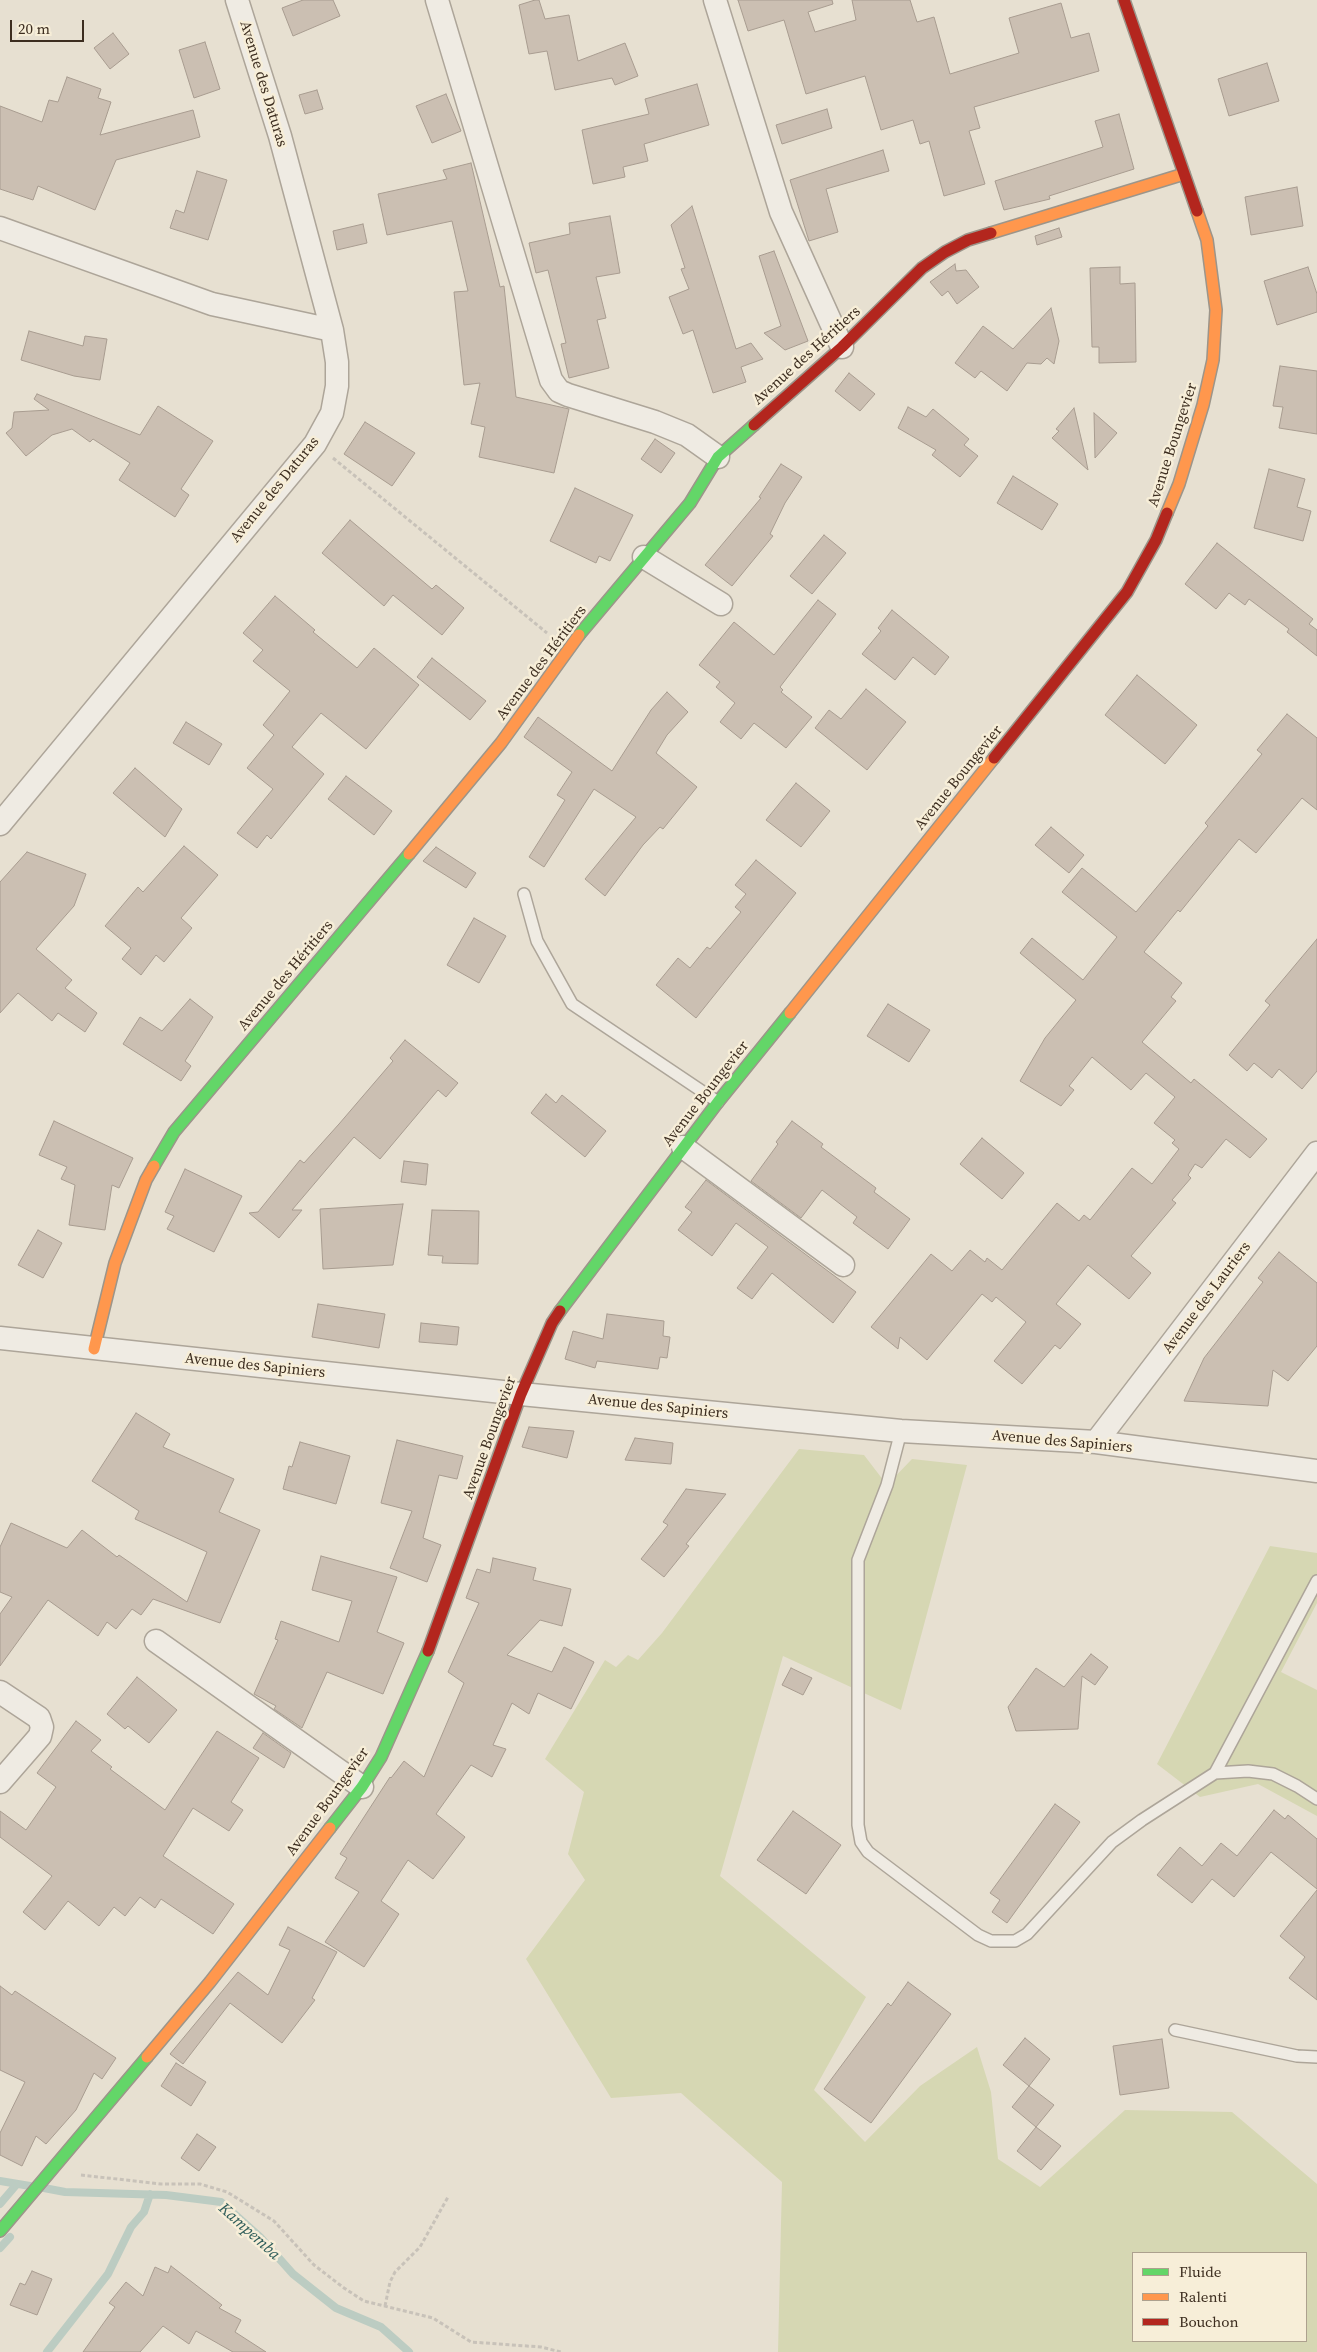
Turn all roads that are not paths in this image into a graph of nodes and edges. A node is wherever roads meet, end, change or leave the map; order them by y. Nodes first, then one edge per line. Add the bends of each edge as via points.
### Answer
1 (237, 0) edge
2 (437, 0) edge
3 (715, 0) edge
4 (1124, 0) edge
5 (1184, 174) junction
6 (0, 228) edge
7 (332, 330) junction
8 (842, 347) junction
9 (718, 457) junction
10 (644, 558) junction
11 (721, 604) dead end
12 (0, 794) edge
13 (22, 796) junction
14 (0, 824) edge
15 (524, 894) dead end
16 (718, 1102) junction
17 (683, 1147) junction
18 (1317, 1153) edge
19 (843, 1265) dead end
20 (2, 1343) edge
21 (94, 1349) junction
22 (521, 1394) junction
23 (901, 1431) junction
24 (1096, 1442) junction
25 (1317, 1471) edge
26 (1317, 1581) edge
27 (156, 1641) dead end
28 (0, 1692) edge
29 (1215, 1773) junction
30 (0, 1782) edge
31 (362, 1786) junction
32 (1317, 1799) edge
33 (1175, 2030) dead end
34 (1317, 2057) edge
35 (0, 2231) edge

1 - 7 street, Avenue des Daturas via 280,136
2 - 9 street via 551,380 559,391 568,395 687,435
3 - 8 street via 781,212
4 - 5 street, Avenue Boungevier
5 - 8 street, Avenue des Héritiers via 968,240 922,268
5 - 16 street, Avenue Boungevier via 1207,240 1216,310 1214,360 1179,484 1156,540 1127,592
6 - 7 street via 212,304
7 - 13 street, Avenue des Daturas via 337,386 332,413 315,444
8 - 9 street, Avenue des Héritiers
9 - 10 street, Avenue des Héritiers via 690,503
10 - 11 street
10 - 21 street, Avenue des Héritiers via 567,650 495,750 174,1132 146,1180 115,1263
12 - 13 street
13 - 14 street, Avenue des Daturas
15 - 16 lane via 537,941 572,1004
16 - 17 street, Avenue Boungevier
17 - 19 street
17 - 22 street, Avenue Boungevier via 570,1295 552,1323
18 - 24 street, Avenue des Lauriers
20 - 21 street, Avenue des Sapiniers
21 - 22 street, Avenue des Sapiniers
22 - 23 street, Avenue des Sapiniers
22 - 31 street, Avenue Boungevier via 427,1654 381,1757
23 - 24 street, Avenue des Sapiniers
23 - 29 lane via 887,1485 858,1560 858,1825 860,1842 868,1852 978,1935 991,1941 1015,1941 1027,1934 1112,1842
24 - 25 street, Avenue des Sapiniers
26 - 29 lane
27 - 31 street
28 - 30 street via 39,1718 42,1727 40,1736
29 - 32 lane via 1248,1771 1273,1774
31 - 35 street, Avenue Boungevier via 210,1982
33 - 34 lane via 1297,2056

